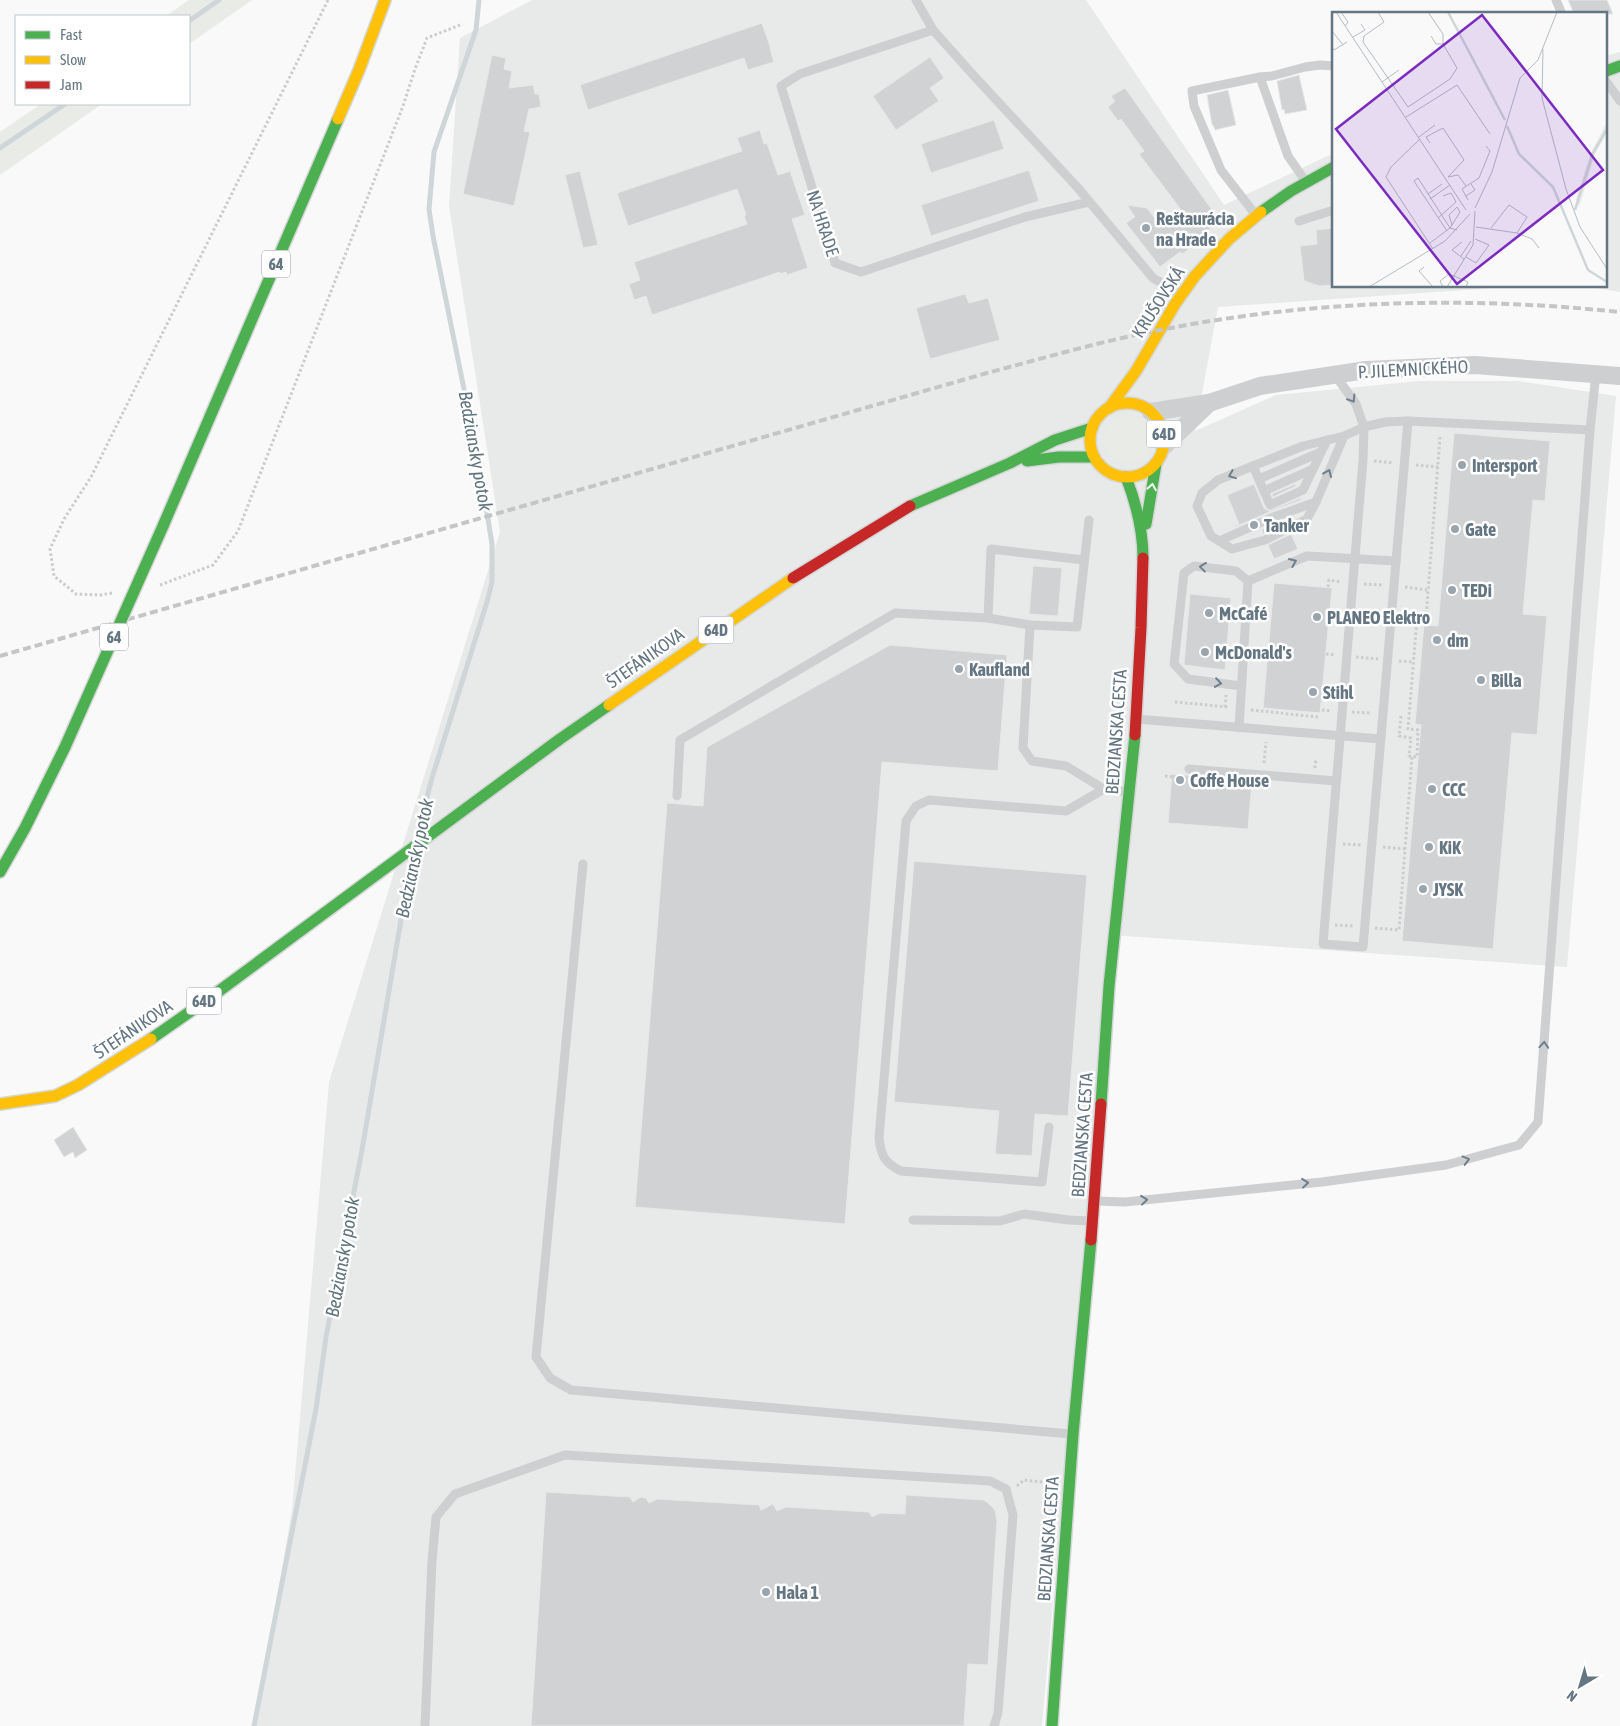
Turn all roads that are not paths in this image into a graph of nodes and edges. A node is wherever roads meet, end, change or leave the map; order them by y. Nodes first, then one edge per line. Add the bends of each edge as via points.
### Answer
1 (385, 0) edge
2 (916, 0) edge
3 (1556, 0) edge
4 (1561, 12) edge
5 (933, 30) junction
6 (1332, 66) edge
7 (1620, 66) edge
8 (1608, 70) edge
9 (1260, 77) junction
10 (1608, 84) edge
11 (1620, 101) edge
12 (1332, 168) edge
13 (1306, 181) junction
14 (1089, 202) junction
15 (1332, 211) edge
16 (1256, 216) junction
17 (1299, 221) dead end
18 (1181, 294) junction
19 (1136, 370) junction
20 (1596, 373) junction
21 (1335, 375) junction
22 (1620, 376) edge
23 (1142, 400) junction
24 (1209, 403) junction
25 (1109, 408) junction
26 (1408, 421) junction
27 (1364, 427) junction
28 (1092, 428) junction
29 (1590, 430) junction
30 (1344, 436) junction
31 (1327, 440) junction
32 (1164, 446) junction
33 (1321, 452) junction
34 (1094, 457) junction
35 (1010, 463) junction
36 (1156, 464) junction
37 (1253, 466) junction
38 (1313, 469) junction
39 (1126, 477) junction
40 (1258, 479) junction
41 (1264, 491) junction
42 (1316, 502) junction
43 (1089, 520) dead end
44 (1219, 541) junction
45 (1143, 546) junction
46 (1355, 558) junction
47 (1084, 560) junction
48 (1396, 561) junction
49 (1248, 580) junction
50 (988, 618) junction
51 (1030, 625) junction
52 (1241, 686) junction
53 (1136, 719) junction
54 (1239, 728) junction
55 (1340, 736) junction
56 (1381, 739) junction
57 (1189, 769) dead end
58 (1336, 781) junction
59 (1104, 789) junction
60 (1130, 793) junction
61 (677, 796) dead end
62 (583, 864) dead end
63 (0, 872) edge
64 (0, 1104) edge
65 (1049, 1127) dead end
66 (1095, 1201) junction
67 (913, 1220) dead end
68 (1093, 1221) junction
69 (1073, 1434) junction
70 (425, 1726) edge
71 (994, 1726) edge
72 (1052, 1726) edge

1 - 63 main road, 64, bridge via 359,70 163,526 64,747
2 - 5 lane
3 - 4 lane
5 - 14 lane
5 - 14 lane, NA HRADE via 800,74 781,86 835,263 861,272 1025,217
6 - 9 lane via 1320,64
7 - 8 main road
9 - 13 lane via 1288,156
9 - 16 lane via 1192,91 1194,106 1221,170
10 - 11 lane
12 - 13 main road, KRUŠOVSKÁ
13 - 16 main road, KRUŠOVSKÁ
14 - 18 lane via 1153,278
15 - 17 lane
16 - 18 main road, KRUŠOVSKÁ via 1222,246
18 - 19 main road, KRUŠOVSKÁ
19 - 23 main road, 64D
19 - 25 main road, KRUŠOVSKÁ
20 - 21 street, P. JILEMNICKÉHO via 1475,365 1366,370
20 - 22 street, P. JILEMNICKÉHO
20 - 29 lane
21 - 24 street, P. JILEMNICKÉHO via 1260,386
21 -> 27 lane via 1356,404
23 - 24 street, P. JILEMNICKÉHO
23 - 25 main road, 64D
23 - 32 main road, 64D via 1163,430
24 - 32 street, P. JILEMNICKÉHO
25 - 28 main road
26 - 27 lane
26 - 29 lane
26 - 48 lane
27 - 30 lane
27 - 46 lane
28 - 34 main road via 1090,446
28 - 35 main road, 64D via 1055,440
66 -> 29 lane via 1135,1201 1322,1182 1446,1165 1519,1145 1538,1122
30 - 31 lane
42 -> 30 lane
31 - 33 lane
31 - 37 lane
32 - 36 main road, 64D
33 - 38 lane
33 - 40 lane
34 - 35 main road, 64D
34 - 39 main road via 1108,472
35 - 64 main road, ŠTEFÁNIKOVA / 64D via 910,506 780,586 560,739 211,997 104,1069 56,1096
36 - 39 main road, 64D via 1140,475
45 -> 36 main road, BEDZIANSKA CESTA
37 - 40 lane
37 -> 44 lane via 1218,480 1202,492 1197,506 1211,536
38 - 41 lane
38 - 41 lane via 1303,490 1270,505
39 - 45 main road, BEDZIANSKA CESTA via 1136,502
40 - 41 lane
42 - 44 lane
42 - 44 lane via 1307,519 1265,540 1232,548
43 - 47 lane
45 - 53 main road, BEDZIANSKA CESTA
46 - 48 lane
49 -> 46 lane via 1307,556
46 - 55 lane
47 - 50 lane via 992,549
47 - 51 lane via 1077,627
48 - 56 lane
49 - 52 lane
49 -> 52 lane via 1236,571 1194,566 1184,573 1174,664 1188,679
50 - 51 lane
50 - 61 lane via 895,613 680,740
51 - 59 lane via 1022,748 1032,761 1066,766
52 - 54 lane
53 - 54 lane
53 - 60 main road, BEDZIANSKA CESTA
54 - 55 lane
55 - 56 lane
55 - 58 lane
56 - 58 lane via 1363,947 1323,944
57 - 58 lane
59 - 60 lane
59 - 65 lane via 1066,811 929,800 916,806 906,821 879,1138 881,1153 891,1166 901,1171 1042,1182
60 - 66 main road, BEDZIANSKA CESTA via 1109,986
62 - 69 lane via 536,1357 550,1378 571,1390
66 - 68 main road, BEDZIANSKA CESTA
67 - 68 lane via 1000,1222 1024,1214
68 - 69 main road, BEDZIANSKA CESTA
69 - 72 main road, BEDZIANSKA CESTA
70 - 71 lane via 436,1517 455,1494 564,1455 990,1481 1006,1489 1012,1515 998,1713

